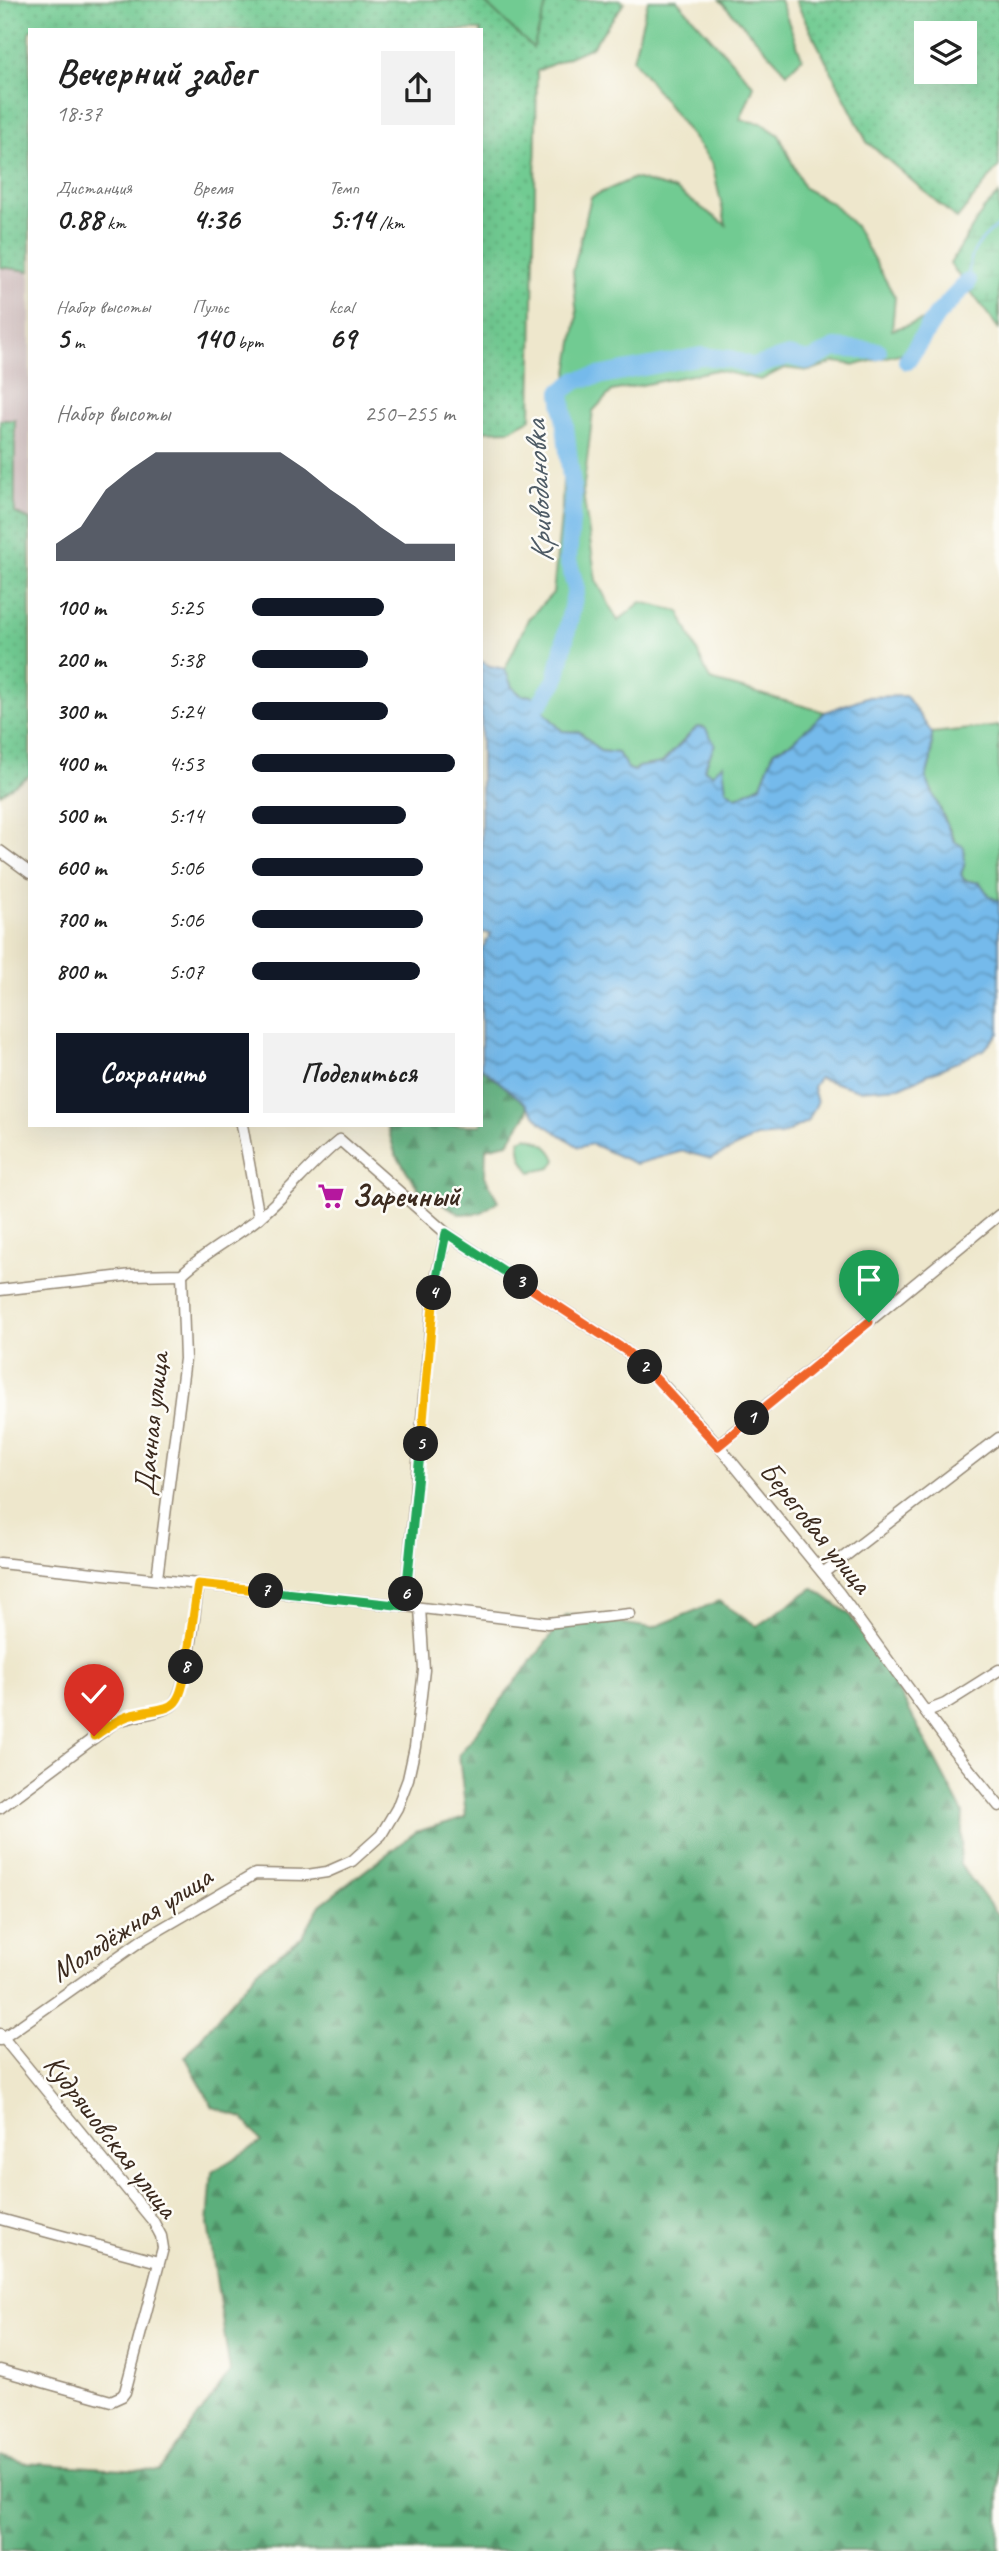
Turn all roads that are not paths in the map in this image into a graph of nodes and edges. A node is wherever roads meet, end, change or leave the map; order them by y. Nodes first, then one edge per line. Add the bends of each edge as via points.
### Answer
1 (0, 851) edge
2 (28, 872) edge
3 (242, 1127) edge
4 (999, 1215) edge
5 (259, 1218) junction
6 (446, 1233) junction
7 (182, 1274) junction
8 (0, 1290) edge
9 (999, 1438) edge
10 (718, 1446) junction
11 (0, 1563) edge
12 (823, 1573) junction
13 (157, 1578) junction
14 (198, 1584) junction
15 (405, 1606) junction
16 (420, 1608) junction
17 (630, 1614) dead end
18 (999, 1670) edge
19 (927, 1711) junction
20 (999, 1806) edge
21 (0, 1808) edge
22 (1, 2037) edge
23 (0, 2219) edge
24 (158, 2262) junction
25 (0, 2370) edge

1 - 2 street
3 - 5 street
4 - 10 street
5 - 6 street, Береговая улица via 340,1140
5 - 7 street, Береговая улица
6 - 10 street, Береговая улица via 625,1350
6 - 15 street via 434,1288
7 - 8 street
7 - 13 street, Дачная улица via 185,1359
9 - 12 street
10 - 12 street, Береговая улица
11 - 13 street
12 - 19 street, Береговая улица
13 - 14 street
14 - 15 street
14 - 21 street via 183,1688 173,1705 114,1723
15 - 16 street
16 - 17 street via 547,1623
16 - 22 street, Молодёжная улица via 424,1670 415,1747 397,1808 381,1835 352,1861 327,1872 255,1874 142,1940
18 - 19 street
19 - 20 street, Береговая улица
22 - 24 street, Кудряшовская улица via 153,2221 163,2248
23 - 24 street
24 - 25 street, Кудряшовская улица via 122,2396 111,2401

